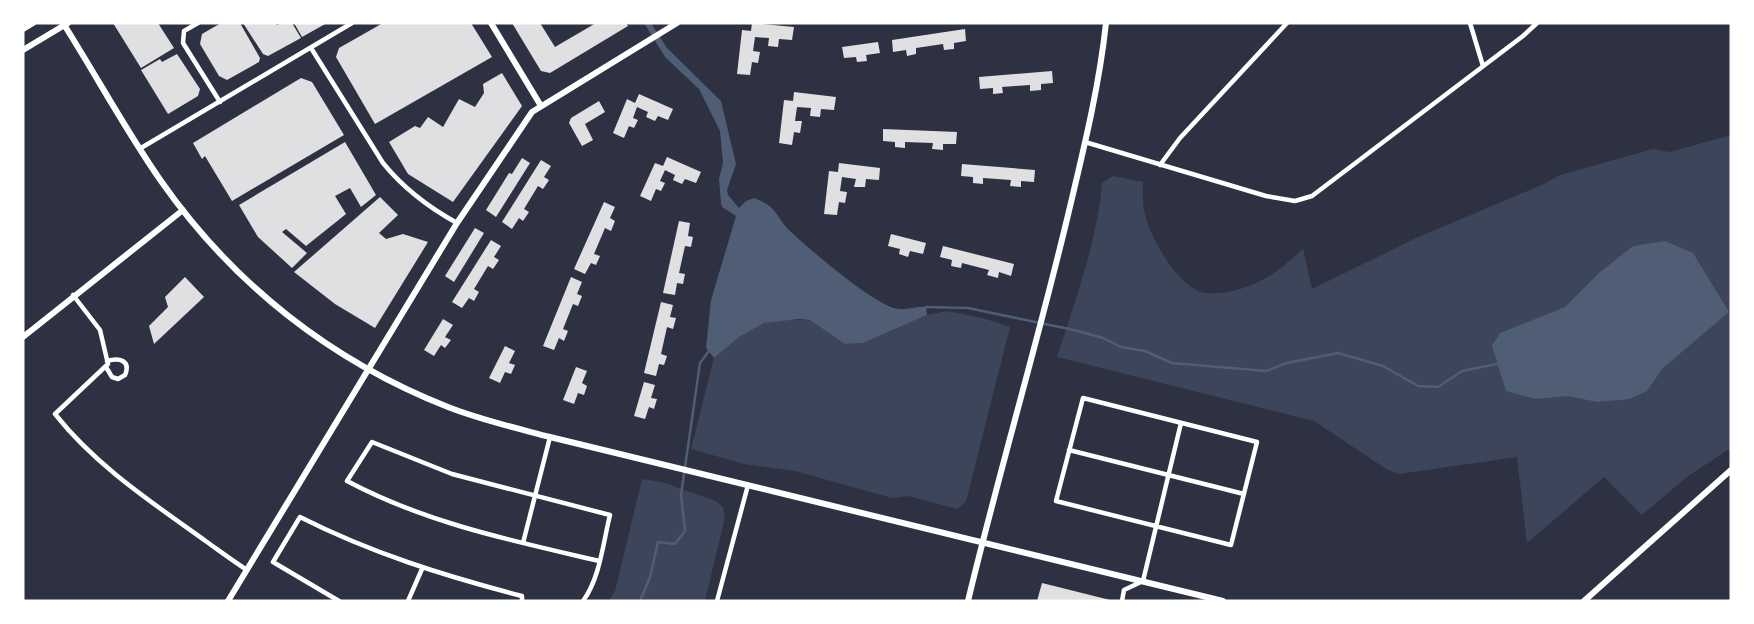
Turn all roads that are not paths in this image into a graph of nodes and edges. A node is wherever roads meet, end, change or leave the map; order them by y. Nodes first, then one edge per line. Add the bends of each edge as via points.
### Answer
1 (33, 23) edge
2 (198, 23) edge
3 (352, 23) edge
4 (491, 23) edge
5 (677, 23) edge
6 (1106, 23) edge
7 (1287, 23) edge
8 (1470, 23) edge
9 (1537, 23) edge
10 (65, 24) edge
11 (23, 29) edge
12 (311, 48) junction
13 (23, 50) edge
14 (1483, 66) junction
15 (220, 102) junction
16 (541, 106) junction
17 (1086, 142) junction
18 (141, 148) junction
19 (1160, 165) junction
20 (183, 210) junction
21 (457, 223) junction
22 (73, 295) junction
23 (23, 337) edge
24 (107, 361) junction
25 (106, 368) junction
26 (368, 368) junction
27 (1181, 423) junction
28 (550, 438) junction
29 (1069, 450) junction
30 (1731, 470) edge
31 (1169, 475) junction
32 (748, 485) junction
33 (1244, 494) junction
34 (534, 497) junction
35 (1157, 526) junction
36 (523, 543) junction
37 (982, 544) junction
38 (599, 561) junction
39 (422, 569) junction
40 (247, 570) junction
41 (1143, 581) junction
42 (230, 601) edge
43 (339, 601) edge
44 (408, 601) edge
45 (522, 601) edge
46 (583, 601) edge
47 (717, 601) edge
48 (968, 601) edge
49 (1122, 601) edge
50 (1223, 601) edge
51 (1584, 601) edge

1 - 11 street
2 - 15 street via 184,31 183,43
3 - 12 street
4 - 16 street
5 - 16 street
6 - 17 street
7 - 19 street
8 - 14 street
9 - 14 street
10 - 13 street
10 - 18 street
12 - 15 street
12 - 21 street via 395,179
14 - 19 street via 1312,196 1295,201 1266,196
15 - 18 street
16 - 21 street via 520,129
17 - 19 street
17 - 37 street
18 - 20 street
20 - 22 street
20 - 26 street via 239,274 283,313
21 - 26 street
22 - 23 street
22 - 24 street via 100,330
24 - 25 street
24 - 25 street via 123,359 127,369 118,379
25 - 40 street via 55,414 134,490
26 - 28 street via 450,408
26 - 40 street
27 - 29 street via 1083,398
27 - 31 street
27 - 33 street via 1257,442
28 - 32 street
28 - 34 street
29 - 31 street
29 - 35 street via 1056,501
30 - 51 street
31 - 33 street
31 - 35 street
32 - 37 street
32 - 47 street
33 - 35 street via 1231,545
34 - 36 street
34 - 36 street via 452,474 372,442 347,481 424,515
34 - 38 street via 610,515
35 - 41 street
36 - 38 street
37 - 41 street
37 - 48 street
38 - 46 street
39 - 43 street via 300,517 273,562
39 - 44 street
39 - 45 street via 522,596
40 - 42 street
41 - 49 street via 1124,590
41 - 50 street

